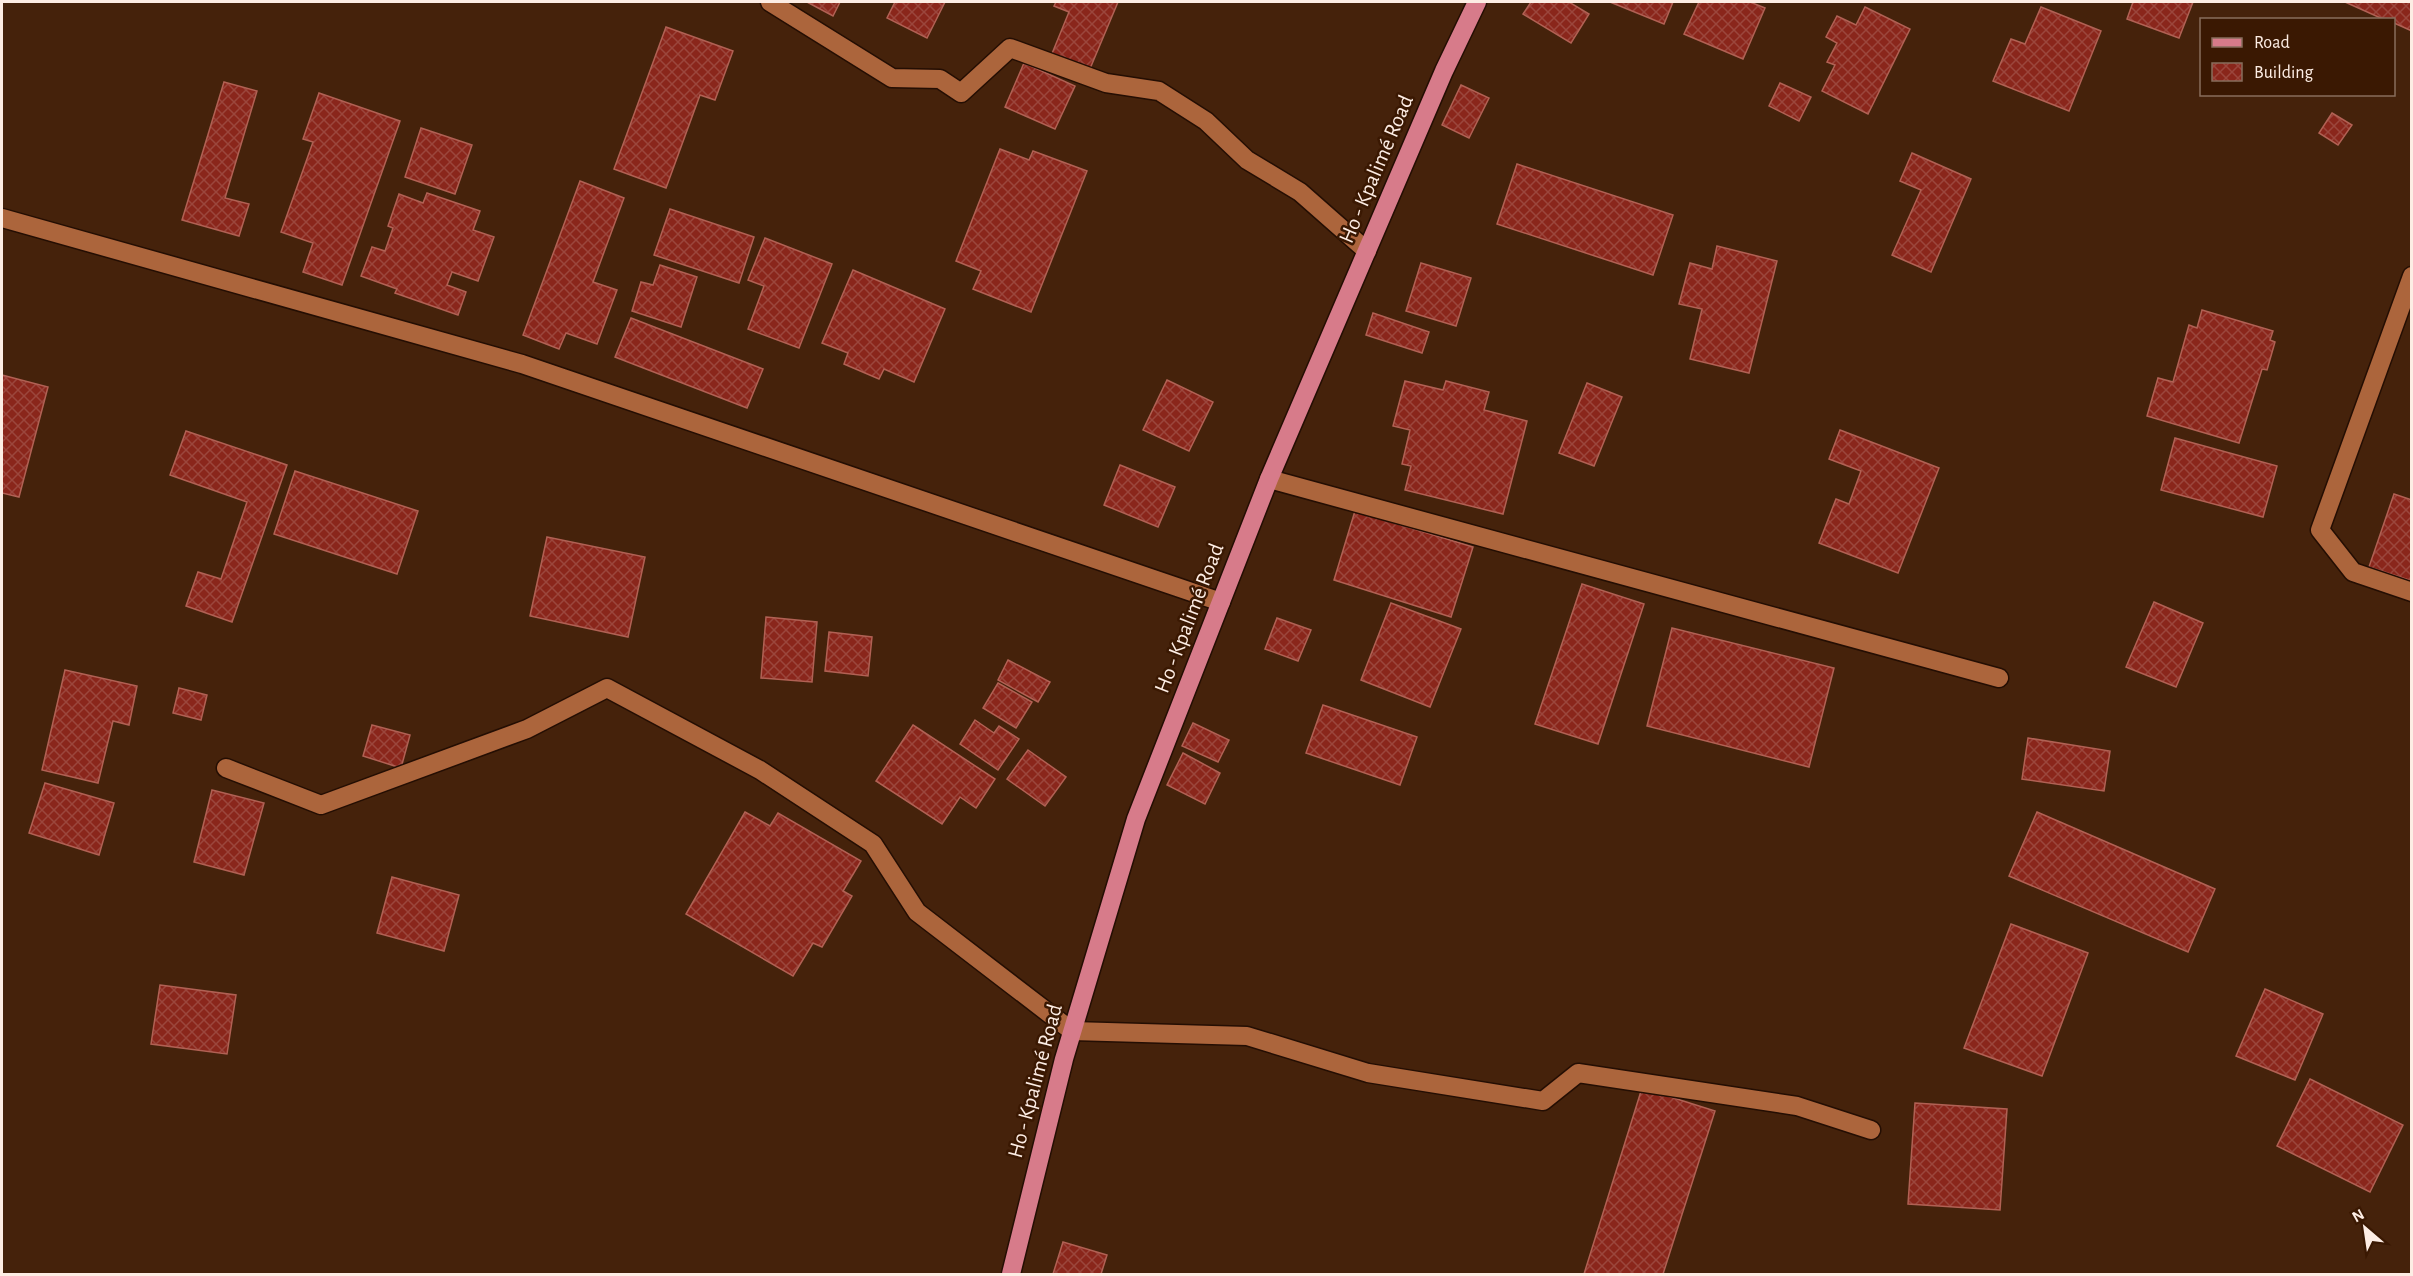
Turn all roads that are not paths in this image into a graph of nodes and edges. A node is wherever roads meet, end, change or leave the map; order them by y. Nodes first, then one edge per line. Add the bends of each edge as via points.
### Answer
1 (770, 2) edge
2 (1477, 2) edge
3 (2, 218) edge
4 (1367, 251) junction
5 (2412, 276) edge
6 (1269, 479) junction
7 (2412, 592) edge
8 (1221, 602) junction
9 (1999, 678) dead end
10 (226, 768) dead end
11 (1072, 1031) junction
12 (1871, 1130) dead end
13 (1011, 1275) edge

1 - 4 street via 892,78 940,79 962,93 1010,48 1106,83 1159,92 1206,121 1247,160 1300,192
2 - 4 main road, Ho - Kpalimé Road
3 - 8 street via 522,364
4 - 6 main road, Ho - Kpalimé Road
5 - 7 street via 2320,530 2352,572
6 - 8 main road, Ho - Kpalimé Road
6 - 9 street
8 - 11 main road, Ho - Kpalimé Road via 1136,819
10 - 11 street via 321,805 528,729 607,688 760,770 873,844 917,912
11 - 12 street via 1247,1036 1368,1073 1543,1101 1578,1073 1797,1106
11 - 13 main road, Ho - Kpalimé Road

